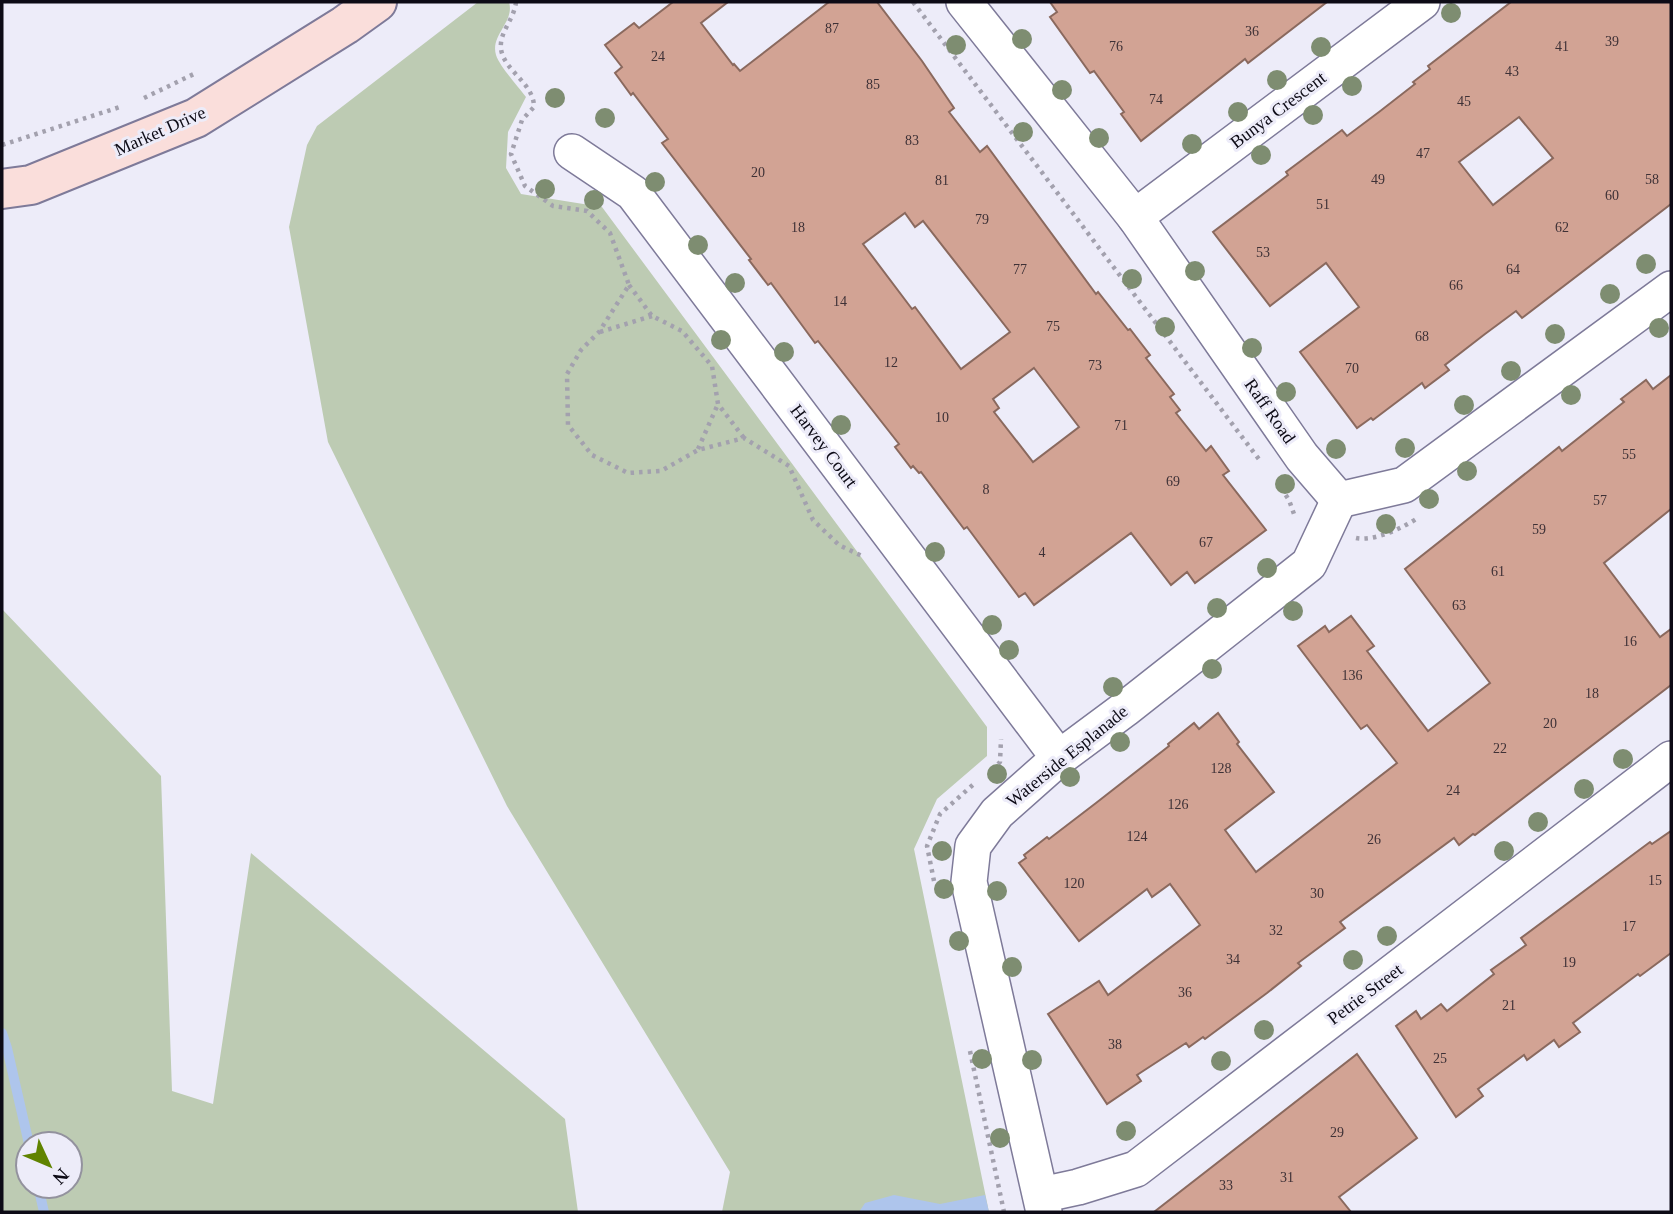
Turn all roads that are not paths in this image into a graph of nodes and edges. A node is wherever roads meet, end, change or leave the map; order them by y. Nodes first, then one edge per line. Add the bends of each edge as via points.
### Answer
1 (376, 2) edge
2 (964, 2) edge
3 (1422, 2) edge
4 (572, 152) dead end
5 (2, 189) edge
6 (1135, 218) junction
7 (1671, 289) edge
8 (1339, 500) junction
9 (1059, 758) junction
10 (1671, 760) edge
11 (1042, 1204) edge

1 - 5 street, Market Drive via 196,118 31,185
2 - 6 street, Raff Road
3 - 6 street, Bunya Crescent
4 - 9 street, Harvey Court via 633,193
6 - 8 street, Raff Road via 1302,457
7 - 8 street via 1404,485
8 - 9 street, Waterside Esplanade via 1310,564
9 - 11 street, Waterside Esplanade via 997,813 973,846 970,882
10 - 11 street, Petrie Street via 1136,1169

